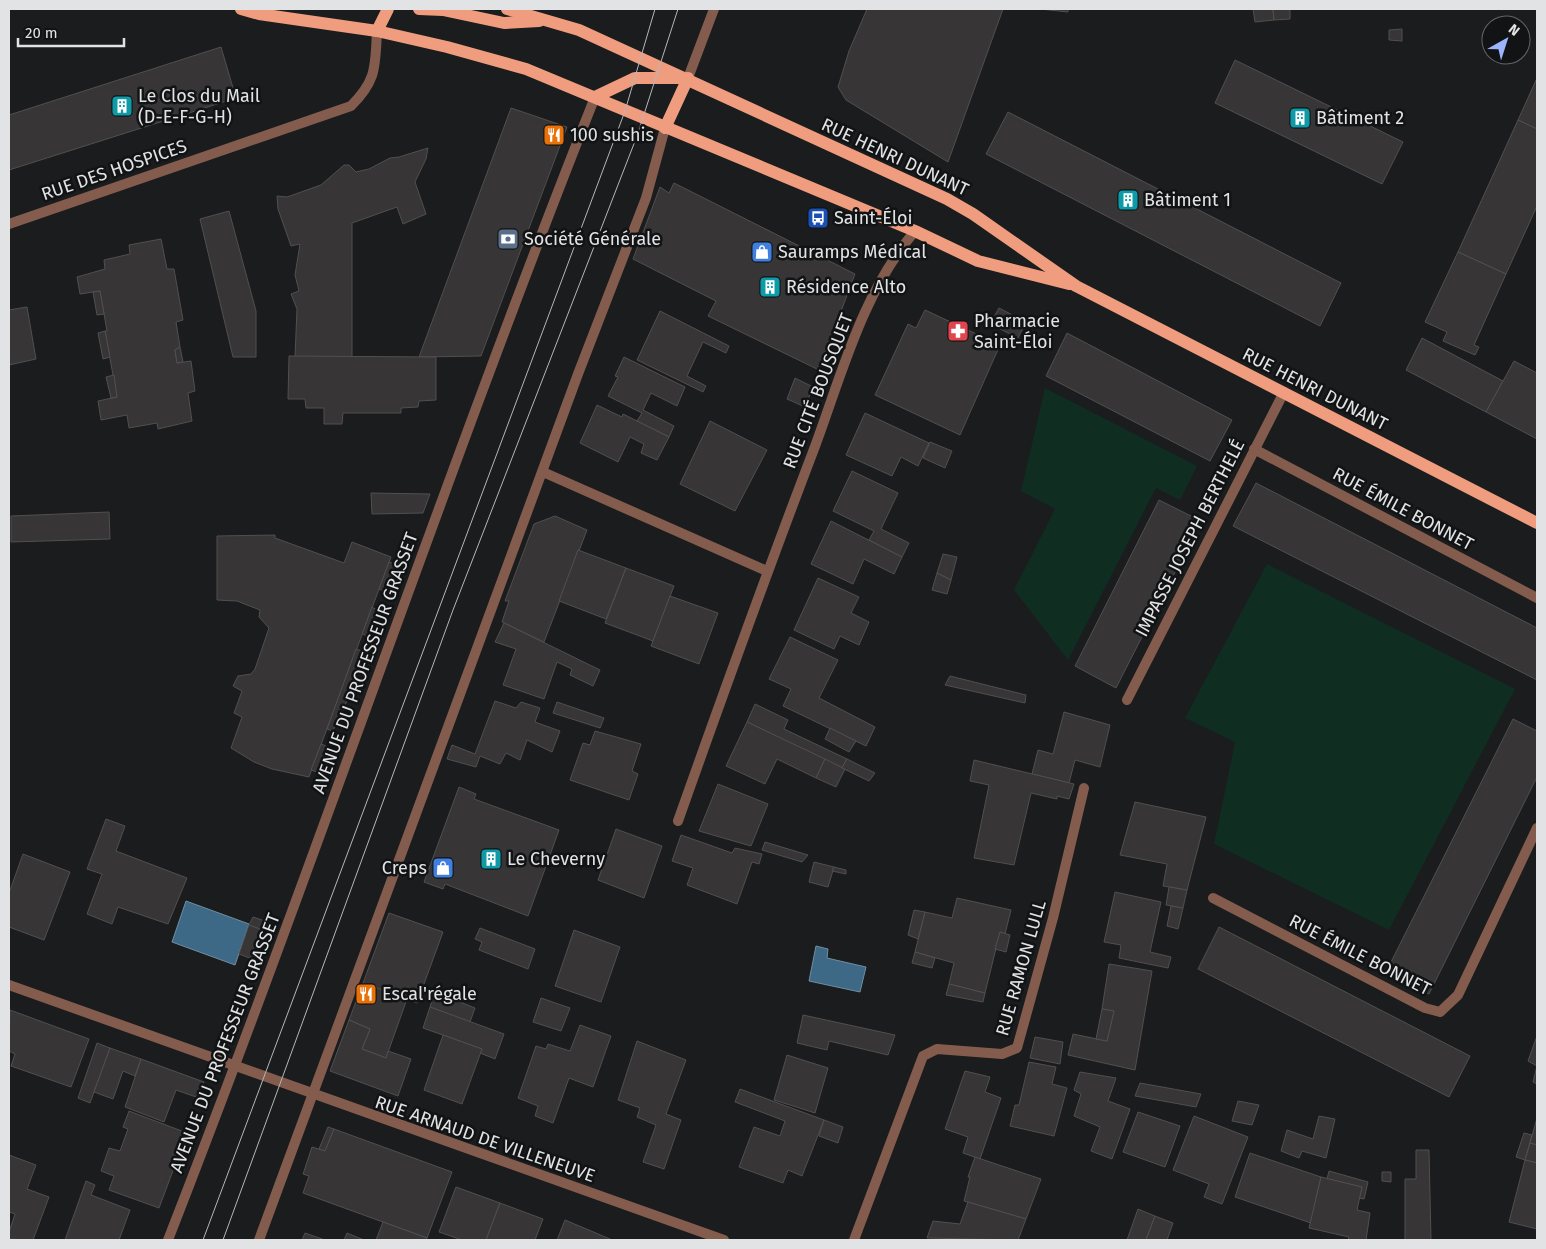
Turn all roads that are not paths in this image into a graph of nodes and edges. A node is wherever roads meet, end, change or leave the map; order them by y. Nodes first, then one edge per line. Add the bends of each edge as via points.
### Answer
1 (241, 9) edge
2 (388, 9) edge
3 (419, 9) edge
4 (507, 9) edge
5 (714, 9) edge
6 (549, 20) junction
7 (377, 32) junction
8 (688, 78) junction
9 (595, 97) junction
10 (664, 128) junction
11 (9, 224) edge
12 (915, 231) junction
13 (1076, 286) junction
14 (1284, 392) junction
15 (1254, 449) junction
16 (543, 472) junction
17 (1537, 523) edge
18 (768, 571) junction
19 (1537, 598) edge
20 (1127, 700) dead end
21 (1084, 788) dead end
22 (678, 821) dead end
23 (1537, 828) edge
24 (1213, 898) dead end
25 (9, 985) edge
26 (236, 1066) junction
27 (314, 1095) junction
28 (168, 1240) edge
29 (259, 1240) edge
30 (724, 1240) edge
31 (854, 1240) edge

1 - 7 main road, RUE HENRI DUNANT
2 - 7 main road
3 - 6 main road via 443,10 504,23
4 - 6 main road, RUE HENRI DUNANT
5 - 8 street
6 - 8 main road, RUE HENRI DUNANT
7 - 9 main road, RUE HENRI DUNANT via 526,69
7 - 11 street, RUE DES HOSPICES via 376,67 366,91 351,106
8 - 9 main road via 635,78
8 - 10 main road
8 - 13 main road, RUE HENRI DUNANT via 947,199
9 - 10 main road, RUE HENRI DUNANT
9 - 26 street, AVENUE DU PROFESSEUR GRASSET via 420,557
10 - 12 main road, RUE HENRI DUNANT
10 - 16 street via 646,198
12 - 13 main road, RUE HENRI DUNANT via 978,261
12 - 18 street, RUE CITÉ BOUSQUET via 892,260 867,305
13 - 14 main road, RUE HENRI DUNANT
14 - 15 street, IMPASSE JOSEPH BERTHELÉ
14 - 17 main road, RUE HENRI DUNANT
15 - 19 street, RUE ÉMILE BONNET
15 - 20 street, IMPASSE JOSEPH BERTHELÉ
16 - 18 street
16 - 27 street
18 - 22 street, RUE CITÉ BOUSQUET
21 - 31 street, RUE RAMON LULL via 1053,918 1016,1048 1002,1054 937,1049 923,1056
23 - 24 street, RUE ÉMILE BONNET via 1458,995 1440,1012 1425,1008
25 - 26 street, RUE ARNAUD DE VILLENEUVE
26 - 27 street, RUE ARNAUD DE VILLENEUVE
26 - 28 street, AVENUE DU PROFESSEUR GRASSET
27 - 29 street
27 - 30 street, RUE ARNAUD DE VILLENEUVE

